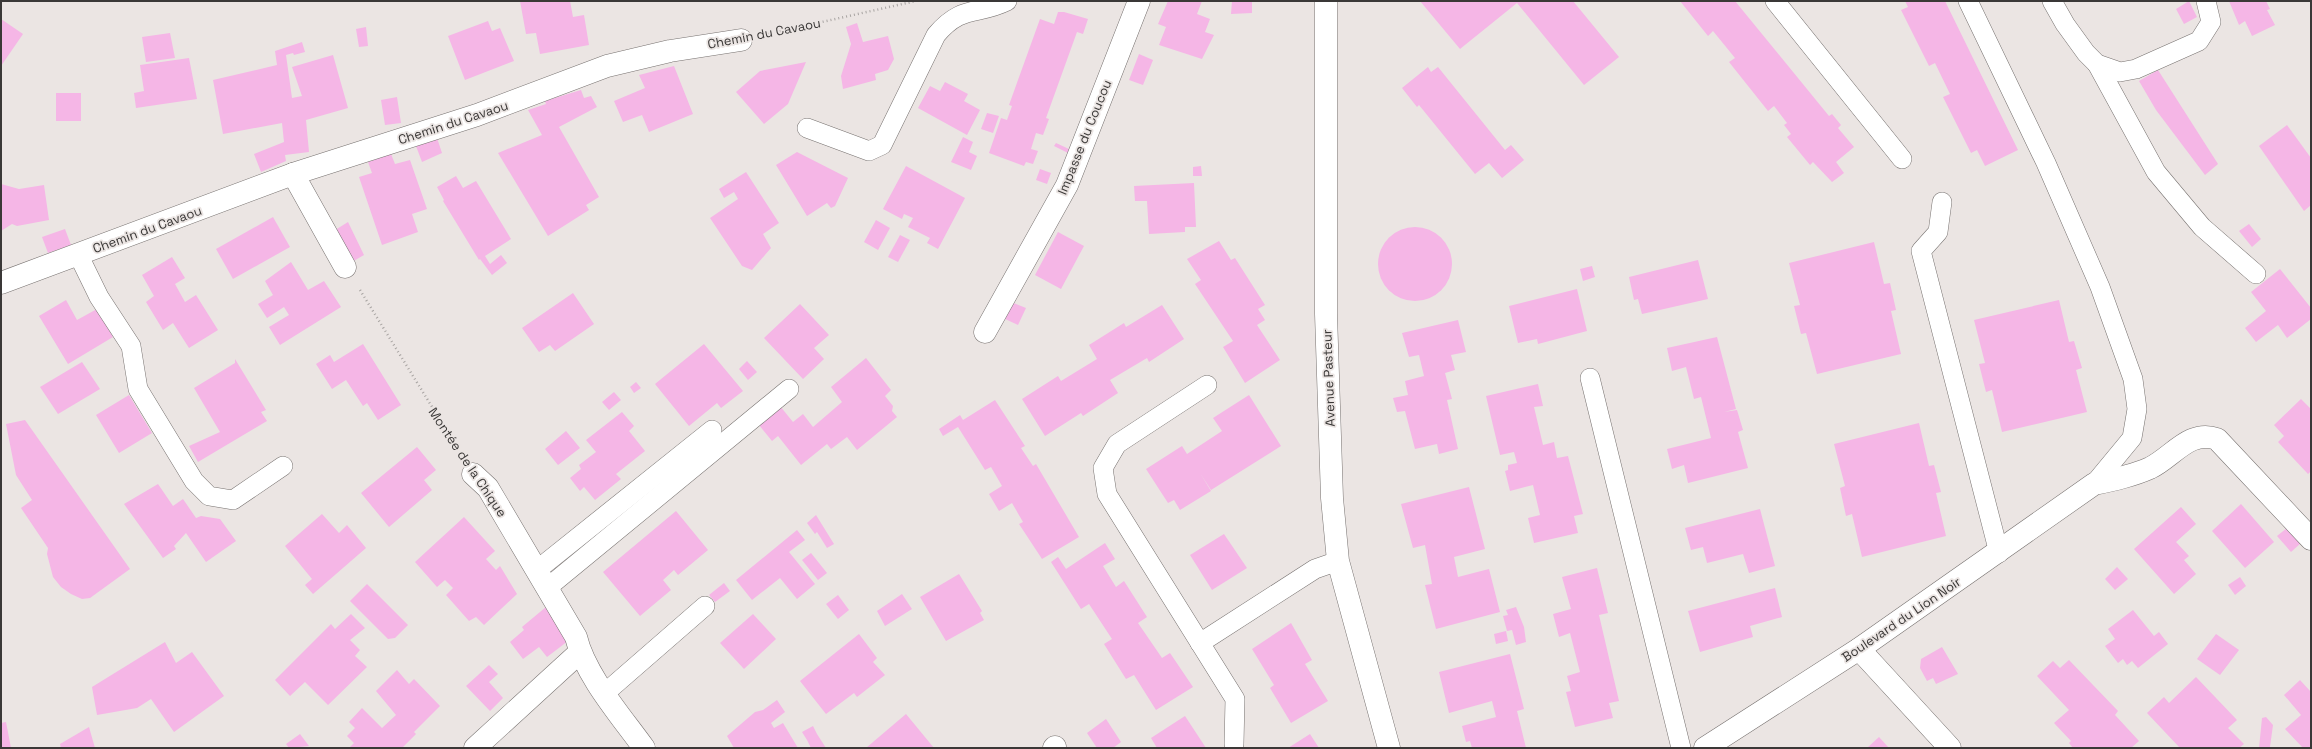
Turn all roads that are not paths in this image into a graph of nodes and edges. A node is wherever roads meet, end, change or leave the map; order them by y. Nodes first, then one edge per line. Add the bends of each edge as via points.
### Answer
1 (1007, 1) edge
2 (1139, 1) edge
3 (1326, 1) edge
4 (1774, 1) edge
5 (1968, 1) edge
6 (2052, 1) edge
7 (2206, 1) edge
8 (741, 40) road end
9 (2098, 64) junction
10 (807, 128) dead end
11 (1902, 159) dead end
12 (293, 174) junction
13 (1942, 202) dead end
14 (78, 254) junction
15 (346, 266) road end
16 (2256, 274) dead end
17 (1, 283) edge
18 (985, 332) dead end
19 (1590, 378) dead end
20 (1207, 385) dead end
21 (789, 389) dead end
22 (712, 430) dead end
23 (283, 466) dead end
24 (473, 474) road end
25 (2094, 484) junction
26 (2311, 539) edge
27 (1999, 553) junction
28 (1338, 561) junction
29 (537, 570) junction
30 (547, 588) junction
31 (705, 606) dead end
32 (1200, 643) junction
33 (1859, 649) junction
34 (580, 652) junction
35 (605, 693) junction
36 (1234, 744) dead end
37 (476, 748) edge
38 (644, 748) edge
39 (1389, 748) edge
40 (1681, 748) edge
41 (1705, 748) edge
42 (1950, 748) edge

1 - 10 lane via 961,14 946,23 936,35 882,145 869,151
2 - 18 street, Impasse du Coucou via 1067,186
3 - 28 street, Avenue Pasteur via 1326,314 1332,498
4 - 11 lane
5 - 25 lane via 2046,163 2100,287 2133,379 2137,409 2132,438
6 - 9 lane via 2073,36
7 - 9 lane via 2211,22 2199,41 2136,69 2120,72
8 - 12 street, Chemin du Cavaou via 670,51 607,66 477,116
9 - 16 lane via 2156,172 2202,227
12 - 14 street, Chemin du Cavaou
12 - 15 street
13 - 27 lane via 1938,232 1921,251
14 - 17 street, Chemin du Cavaou
14 - 23 lane via 99,297 131,346 138,389 194,481 208,496 233,500
19 - 40 lane
20 - 32 lane via 1117,444 1103,468 1107,494
21 - 30 lane
22 - 29 lane
24 - 29 street, Montée de la Chique via 488,488
25 - 26 street via 2128,476 2151,467 2192,439 2206,436 2217,439
25 - 27 street, Boulevard du Lion Noir
27 - 33 street, Boulevard du Lion Noir
28 - 32 lane via 1315,569
28 - 39 street, Avenue Pasteur
29 - 30 street, Montée de la Chique
30 - 34 street, Montée de la Chique via 576,637
31 - 35 lane
32 - 36 lane via 1235,699
33 - 41 street, Boulevard du Lion Noir
33 - 42 street
34 - 35 street, Montée de la Chique
34 - 37 street
35 - 38 street, Montée de la Chique

